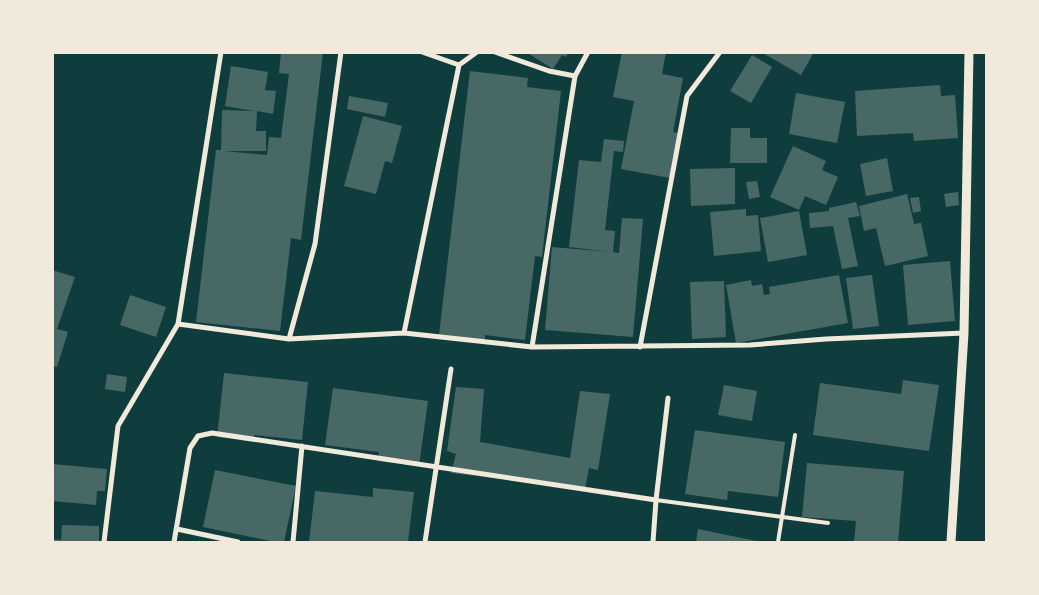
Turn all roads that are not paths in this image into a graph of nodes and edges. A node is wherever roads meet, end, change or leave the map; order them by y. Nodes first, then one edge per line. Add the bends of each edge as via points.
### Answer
1 (220, 52) edge
2 (341, 52) edge
3 (422, 52) edge
4 (477, 52) edge
5 (495, 52) edge
6 (588, 52) edge
7 (720, 52) edge
8 (969, 52) edge
9 (459, 65) junction
10 (575, 76) junction
11 (178, 324) junction
12 (404, 332) junction
13 (964, 334) junction
14 (289, 339) junction
15 (532, 347) junction
16 (640, 348) junction
17 (451, 369) dead end
18 (668, 398) dead end
19 (795, 435) dead end
20 (302, 446) junction
21 (435, 466) junction
22 (656, 500) junction
23 (782, 516) junction
24 (828, 523) dead end
25 (176, 529) junction
26 (104, 542) edge
27 (174, 542) edge
28 (238, 542) edge
29 (293, 542) edge
30 (425, 542) edge
31 (653, 542) edge
32 (778, 542) edge
33 (951, 542) edge

1 - 11 street
2 - 14 street via 315,244
3 - 9 street
4 - 9 street
5 - 10 street
6 - 10 street
7 - 16 street via 686,96
8 - 13 street
9 - 12 street
10 - 15 street
11 - 14 street
11 - 26 street via 118,426
12 - 14 street
12 - 15 street
13 - 16 street
13 - 33 street
15 - 16 street
17 - 21 street
18 - 22 street
19 - 23 lane
20 - 21 street
20 - 25 street via 212,433 198,436 190,448
20 - 29 street
21 - 22 street
21 - 30 street
22 - 23 lane
22 - 31 street
23 - 24 lane
23 - 32 lane
25 - 27 street
25 - 28 street

